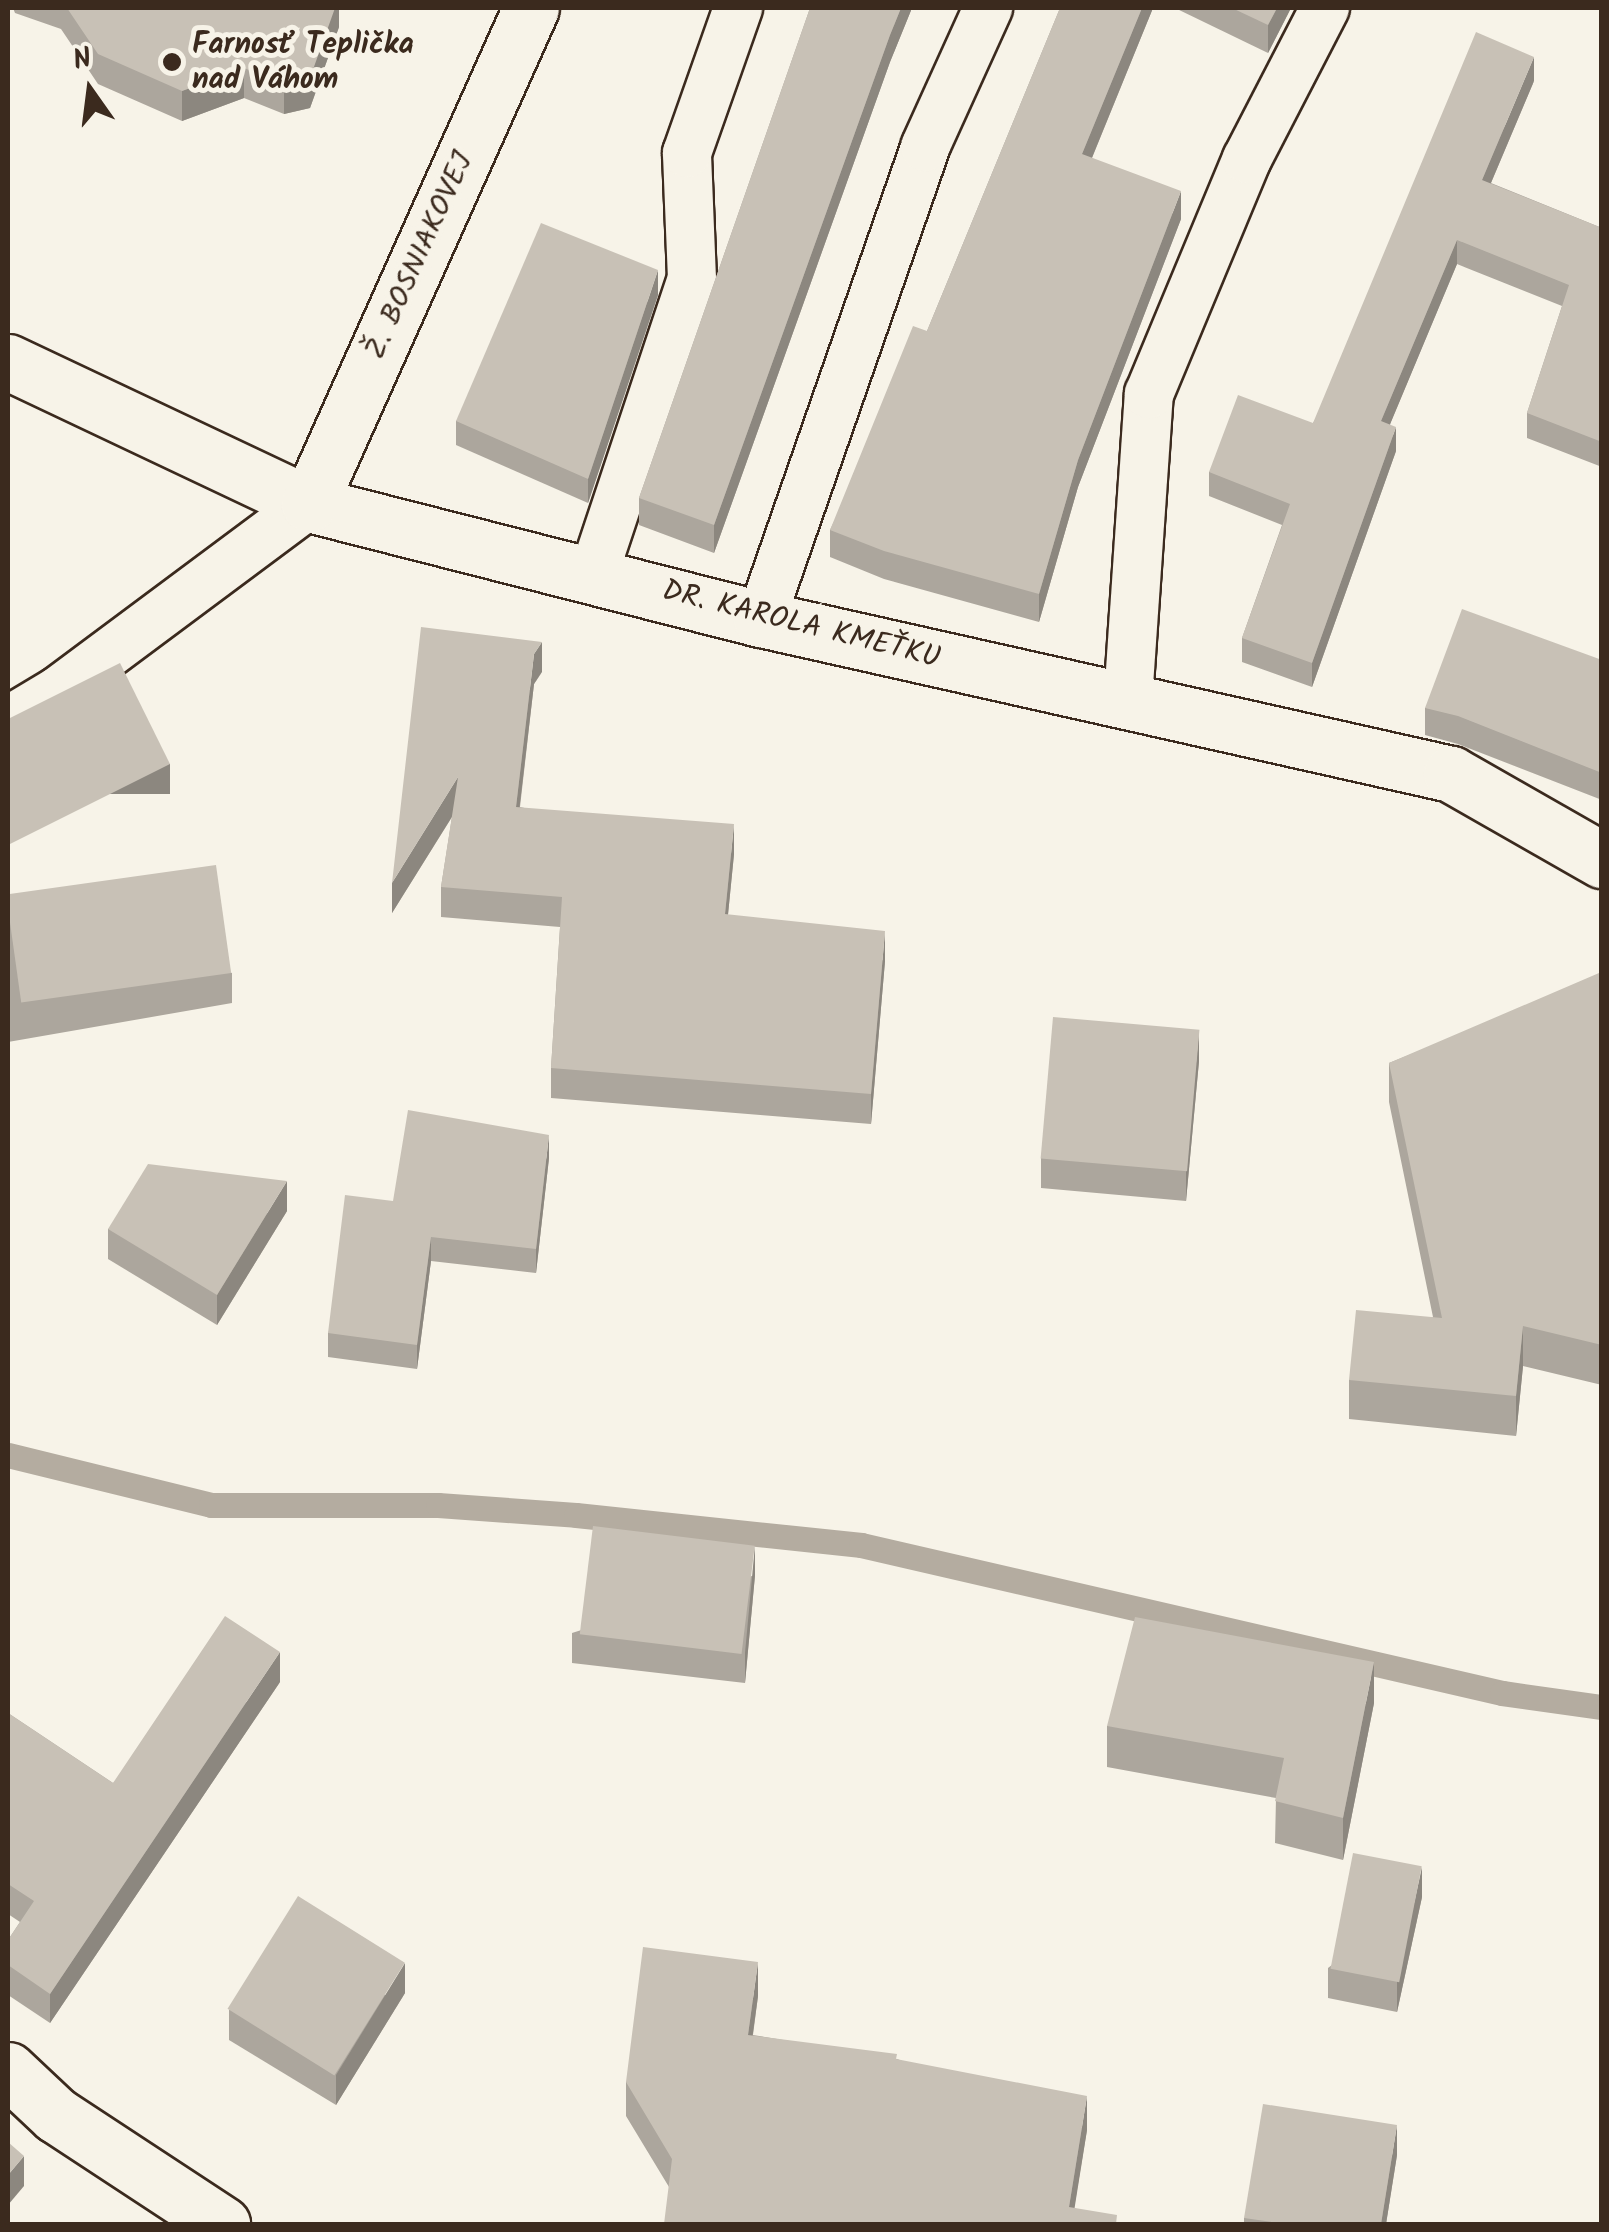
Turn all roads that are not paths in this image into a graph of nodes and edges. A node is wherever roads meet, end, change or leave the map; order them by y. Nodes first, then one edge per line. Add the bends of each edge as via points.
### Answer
1 (531, 8) edge
2 (738, 8) edge
3 (988, 8) edge
4 (1325, 8) edge
5 (8, 362) edge
6 (309, 504) junction
7 (594, 573) junction
8 (761, 619) junction
9 (1128, 700) junction
10 (8, 721) edge
11 (1599, 852) edge
12 (8, 2070) edge
13 (222, 2224) edge

1 - 6 street, Ž. BOSNIAKOVEJ
2 - 7 lane via 687,152 692,278
3 - 8 lane via 925,147
4 - 9 lane via 1247,158 1149,394
5 - 6 street, DR. KAROLA KMEŤKU
6 - 7 street, DR. KAROLA KMEŤKU
6 - 10 lane
7 - 8 street, DR. KAROLA KMEŤKU
8 - 9 street, DR. KAROLA KMEŤKU
9 - 11 street, DR. KAROLA KMEŤKU via 1452,774
12 - 13 street via 56,2115

